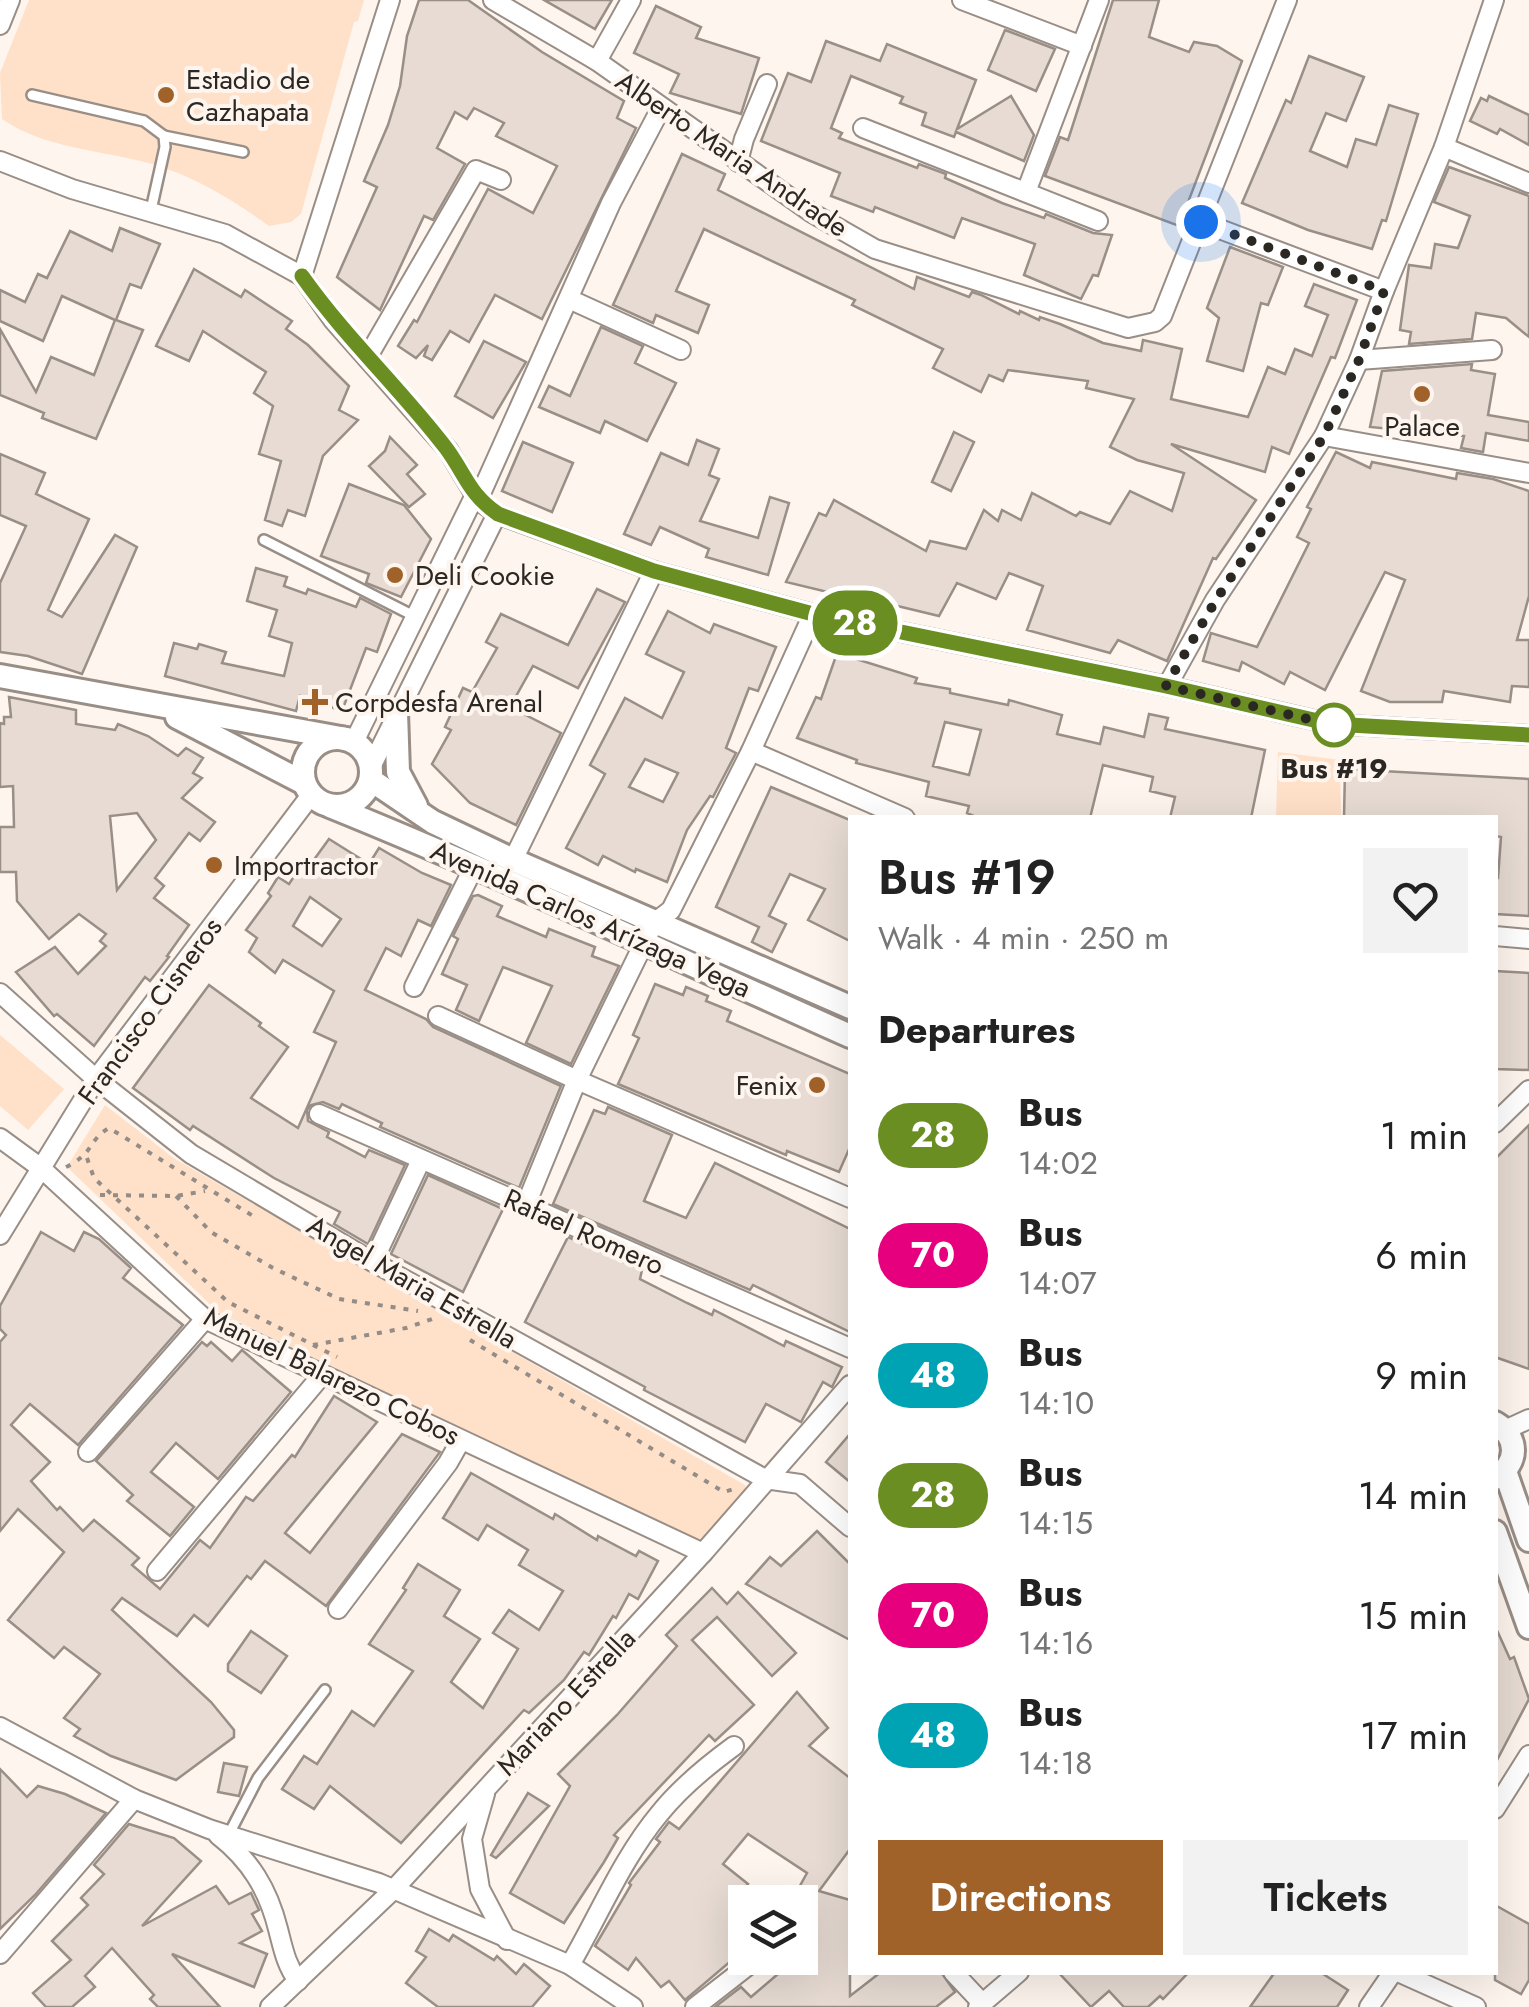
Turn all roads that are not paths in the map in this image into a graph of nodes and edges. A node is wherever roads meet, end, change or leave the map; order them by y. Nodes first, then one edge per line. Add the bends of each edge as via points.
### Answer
1 (10, 0) edge
2 (390, 0) edge
3 (493, 0) edge
4 (631, 0) edge
5 (962, 0) edge
6 (1099, 0) edge
7 (1287, 0) edge
8 (1494, 0) edge
9 (0, 25) edge
10 (1082, 46) junction
11 (598, 61) junction
12 (767, 84) dead end
13 (32, 95) dead end
14 (662, 108) junction
15 (863, 128) dead end
16 (164, 136) junction
17 (1444, 147) junction
18 (243, 152) dead end
19 (0, 162) edge
20 (738, 162) junction
21 (501, 180) dead end
22 (1529, 183) edge
23 (1026, 192) junction
24 (151, 210) junction
25 (1098, 221) dead end
26 (1201, 222) junction
27 (302, 276) junction
28 (1384, 291) junction
29 (569, 299) junction
30 (681, 350) dead end
31 (1492, 350) dead end
32 (367, 358) junction
33 (1359, 360) junction
34 (1324, 436) junction
35 (1529, 474) edge
36 (477, 498) junction
37 (498, 514) junction
38 (264, 540) dead end
39 (654, 571) junction
40 (813, 614) junction
41 (416, 617) junction
42 (0, 676) edge
43 (1166, 686) junction
44 (156, 707) junction
45 (396, 712) junction
46 (1529, 735) edge
47 (350, 740) junction
48 (751, 752) junction
49 (371, 773) junction
50 (315, 795) junction
51 (898, 815) edge
52 (434, 822) junction
53 (513, 860) junction
54 (476, 865) junction
55 (654, 923) junction
56 (1498, 936) edge
57 (1529, 939) edge
58 (642, 945) junction
59 (414, 987) dead end
60 (0, 992) edge
61 (848, 1007) edge
62 (438, 1016) dead end
63 (848, 1035) edge
64 (96, 1079) junction
65 (577, 1080) junction
66 (1529, 1090) edge
67 (320, 1114) dead end
68 (1498, 1121) edge
69 (0, 1138) edge
70 (421, 1160) junction
71 (42, 1168) junction
72 (848, 1197) edge
73 (525, 1207) junction
74 (0, 1235) edge
75 (373, 1262) junction
76 (206, 1319) junction
77 (848, 1347) edge
78 (322, 1376) junction
79 (848, 1387) edge
80 (1529, 1419) edge
81 (1500, 1426) edge
82 (462, 1440) junction
83 (88, 1452) dead end
84 (1500, 1474) edge
85 (765, 1480) junction
86 (848, 1525) edge
87 (1498, 1540) edge
88 (1529, 1540) edge
89 (703, 1553) junction
90 (157, 1572) dead end
91 (338, 1609) dead end
92 (1529, 1627) edge
93 (325, 1690) dead end
94 (0, 1727) edge
95 (734, 1746) dead end
96 (1529, 1755) edge
97 (486, 1788) junction
98 (134, 1799) junction
99 (1498, 1804) edge
100 (210, 1828) junction
101 (229, 1834) junction
102 (394, 1889) junction
103 (508, 1940) junction
104 (0, 1954) edge
105 (570, 1966) junction
106 (736, 1975) edge
107 (955, 1975) edge
108 (1017, 1975) edge
109 (1393, 1975) edge
110 (1402, 1975) edge
111 (298, 1981) junction
112 (281, 2004) edge
113 (981, 2006) edge
114 (633, 2007) edge
115 (696, 2007) edge
116 (1369, 2007) edge
117 (1476, 2007) edge

1 - 9 street
2 - 27 street
3 - 11 street, Alberto Maria Andrade
4 - 11 street
5 - 10 street
6 - 10 street
7 - 26 street
8 - 17 street
10 - 23 street
11 - 14 street, Alberto Maria Andrade
12 - 20 street
13 - 16 lane via 144,120
14 - 20 street, Alberto Maria Andrade
14 - 29 street via 610,203
15 - 23 street
16 - 18 lane
16 - 24 lane
17 - 22 street
17 - 28 street
19 - 24 street
20 - 26 street, Alberto Maria Andrade via 875,249 1128,328 1162,316
21 - 32 street via 476,170
23 - 25 street
24 - 27 street via 225,234
26 - 28 street
27 - 32 street
28 - 33 street
29 - 30 street
29 - 36 street
31 - 33 street
32 - 36 street via 448,450
33 - 34 street
34 - 35 street
34 - 43 street
36 - 37 street
36 - 41 street
37 - 39 street
37 - 45 street
38 - 41 lane
39 - 40 street
39 - 53 street
40 - 43 street
40 - 48 street
41 - 47 street
42 - 44 street, Avenida Carlos Arízaga Vega
43 - 46 street via 1356,728
44 - 47 street, Avenida Carlos Arízaga Vega
44 - 50 street, Avenida Carlos Arízaga Vega
45 - 49 street
45 - 52 street via 402,783
47 - 49 street via 365,752
47 - 50 street via 322,740 309,751 302,766
48 - 51 street
48 - 55 street via 671,910
49 - 50 street via 356,801 344,806
49 - 52 street, Avenida Carlos Arízaga Vega
50 - 54 street, Avenida Carlos Arízaga Vega
50 - 64 street, Francisco Cisneros
52 - 53 street, Avenida Carlos Arízaga Vega
53 - 55 street, Avenida Carlos Arízaga Vega
54 - 58 street, Avenida Carlos Arízaga Vega
54 - 59 street
55 - 58 street
55 - 61 street, Avenida Carlos Arízaga Vega
56 - 57 street
58 - 63 street, Avenida Carlos Arízaga Vega
58 - 65 street
60 - 64 street, Angel Maria Estrella
62 - 65 street
64 - 71 street, Francisco Cisneros
64 - 75 street, Angel Maria Estrella via 191,1154
65 - 72 street
65 - 73 street
66 - 68 street
67 - 70 street, Rafael Romero
69 - 71 street, Manuel Balarezo Cobos
70 - 73 street, Rafael Romero
70 - 75 street
71 - 74 street, Francisco Cisneros
71 - 76 street, Manuel Balarezo Cobos
73 - 77 street, Rafael Romero
75 - 85 street, Angel Maria Estrella
76 - 78 street, Manuel Balarezo Cobos
76 - 83 street
78 - 82 street, Manuel Balarezo Cobos
78 - 90 street
79 - 85 street, Mariano Estrella
80 - 81 street
81 - 84 street via 1511,1437 1513,1455
82 - 89 street, Manuel Balarezo Cobos
82 - 91 street
84 - 88 street
85 - 86 street, Angel Maria Estrella via 800,1484
85 - 89 street, Mariano Estrella
87 - 92 street
89 - 97 street, Mariano Estrella
93 - 101 lane via 258,1778
94 - 98 street
95 - 105 street via 660,1812
96 - 99 street
97 - 102 street, Mariano Estrella
97 - 103 street via 472,1840 480,1889
98 - 100 street
98 - 104 street
100 - 101 street
100 - 111 street via 241,1853 264,1885 288,1968
101 - 102 street
102 - 103 street
102 - 111 street, Mariano Estrella
103 - 105 street
105 - 114 street
106 - 115 street
107 - 113 street
108 - 113 street
109 - 116 street
110 - 117 street
111 - 112 street, Mariano Estrella

